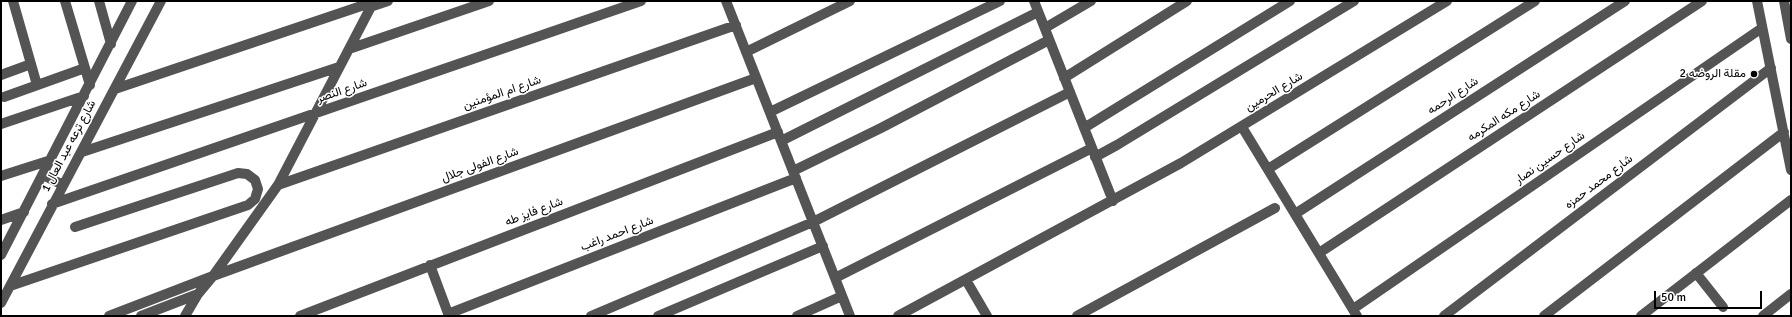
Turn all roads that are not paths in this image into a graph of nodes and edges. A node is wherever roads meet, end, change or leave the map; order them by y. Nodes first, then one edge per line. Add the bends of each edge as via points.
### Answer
1 (13, 1) edge
2 (65, 1) edge
3 (99, 1) edge
4 (132, 1) edge
5 (161, 1) edge
6 (388, 1) edge
7 (489, 1) edge
8 (641, 1) edge
9 (726, 1) edge
10 (850, 1) edge
11 (1000, 1) edge
12 (1034, 1) edge
13 (1091, 1) edge
14 (1188, 1) edge
15 (1290, 1) edge
16 (1354, 1) edge
17 (1447, 1) edge
18 (1534, 1) edge
19 (1625, 1) edge
20 (1702, 1) edge
21 (1757, 1) edge
22 (1784, 1) edge
23 (372, 3) edge
24 (1038, 12) junction
25 (736, 25) junction
26 (1045, 28) junction
27 (1762, 28) junction
28 (1791, 37) edge
29 (1049, 40) junction
30 (111, 44) junction
31 (349, 49) junction
32 (746, 52) junction
33 (31, 64) junction
34 (339, 67) junction
35 (85, 68) junction
36 (1770, 68) junction
37 (1, 75) edge
38 (756, 78) junction
39 (1064, 78) junction
40 (37, 85) junction
41 (90, 85) junction
42 (115, 89) junction
43 (1070, 92) junction
44 (84, 96) junction
45 (4, 97) dead end
46 (770, 112) junction
47 (315, 114) junction
48 (1, 124) edge
49 (1242, 127) junction
50 (1084, 128) junction
51 (1784, 132) junction
52 (780, 137) junction
53 (82, 152) junction
54 (1094, 152) junction
55 (51, 160) junction
56 (1268, 169) junction
57 (1791, 170) edge
58 (794, 174) junction
59 (43, 175) junction
60 (1, 176) edge
61 (63, 185) junction
62 (278, 185) junction
63 (1791, 200) edge
64 (1113, 201) junction
65 (52, 204) junction
66 (1275, 208) dead end
67 (24, 212) junction
68 (1295, 214) junction
69 (1, 220) edge
70 (813, 222) junction
71 (75, 227) dead end
72 (822, 246) junction
73 (2, 253) edge
74 (1319, 253) junction
75 (430, 265) junction
76 (1696, 273) junction
77 (213, 276) junction
78 (835, 278) junction
79 (966, 280) junction
80 (10, 286) junction
81 (198, 294) junction
82 (1791, 294) edge
83 (842, 296) junction
84 (1, 303) edge
85 (1723, 307) dead end
86 (1355, 313) edge
87 (448, 315) edge
88 (109, 316) edge
89 (141, 316) edge
90 (185, 316) edge
91 (300, 316) edge
92 (591, 316) edge
93 (658, 316) edge
94 (797, 316) edge
95 (850, 316) edge
96 (898, 316) edge
97 (987, 316) edge
98 (1077, 316) edge
99 (1444, 316) edge
100 (1544, 316) edge
101 (1641, 316) edge
102 (1763, 316) edge

1 - 33 street
2 - 35 street
3 - 30 street
4 - 30 street, شارع ترعه عبد العال 1
5 - 42 street, شارع ترعه عبد العال 1
6 - 23 street
7 - 31 street
8 - 47 street, شارع النصر
9 - 25 street
10 - 32 street
11 - 46 street
12 - 24 street
13 - 26 street
14 - 39 street
15 - 50 street
16 - 54 street via 1123,142
17 - 49 street, شارع الحرمين
18 - 56 street
19 - 68 street, شارع الرحمه
20 - 74 street, شارع مكه المكرمه
21 - 27 street
22 - 28 street
23 - 31 street
23 - 42 street
24 - 26 street
24 - 52 street, شارع فايز طه
25 - 32 street
25 - 62 street, شارع ام المؤمنين
26 - 29 street
27 - 36 street
27 - 86 street, شارع حسين نصار
29 - 39 street
29 - 58 street, شارع احمد راغب
30 - 41 street, شارع ترعه عبد العال 1
31 - 34 street
32 - 38 street
33 - 37 street
33 - 40 street
34 - 47 street
34 - 53 street
35 - 40 street
35 - 41 street
36 - 51 street
36 - 99 street, شارع محمد حمزه
38 - 46 street
38 - 77 street, شارع الفولى جلال
39 - 43 street
40 - 45 street
41 - 44 street, شارع ترعه عبد العال 1
42 - 53 street, شارع ترعه عبد العال 1
43 - 50 street
43 - 70 street
44 - 48 street
44 - 55 street, شارع ترعه عبد العال 1
46 - 52 street
47 - 62 street
47 - 65 street, شارع النصر
49 - 56 street
49 - 64 street, شارع الحرمين
50 - 54 street
51 - 57 street
51 - 100 street
52 - 58 street
52 - 75 street, شارع فايز طه
53 - 61 street, شارع ترعه عبد العال 1
54 - 64 street
54 - 78 street
55 - 59 street, شارع ترعه عبد العال 1
55 - 60 street
56 - 68 street
58 - 70 street
58 - 87 street, شارع احمد راغب
59 - 61 street
59 - 67 street, شارع ترعه عبد العال 1
61 - 65 street, شارع ترعه عبد العال 1
62 - 77 street
63 - 76 street
64 - 79 street, شارع الحرمين
65 - 80 street, شارع ترعه عبد العال 1
66 - 98 street
67 - 69 street
67 - 73 street, شارع ترعه عبد العال 1
68 - 74 street
70 - 72 street
70 - 92 street
71 - 80 street via 238,173 247,174 254,180 258,190 255,199 248,205
72 - 78 street
72 - 93 street
74 - 86 street
75 - 87 street
75 - 91 street, شارع فايز طه
76 - 85 street
76 - 101 street
77 - 81 street
77 - 88 street, شارع الفولى جلال
78 - 83 street
79 - 96 street, شارع الحرمين
79 - 97 street
80 - 84 street, شارع ترعه عبد العال 1
81 - 89 street
81 - 90 street
82 - 102 street
83 - 94 street
83 - 95 street

